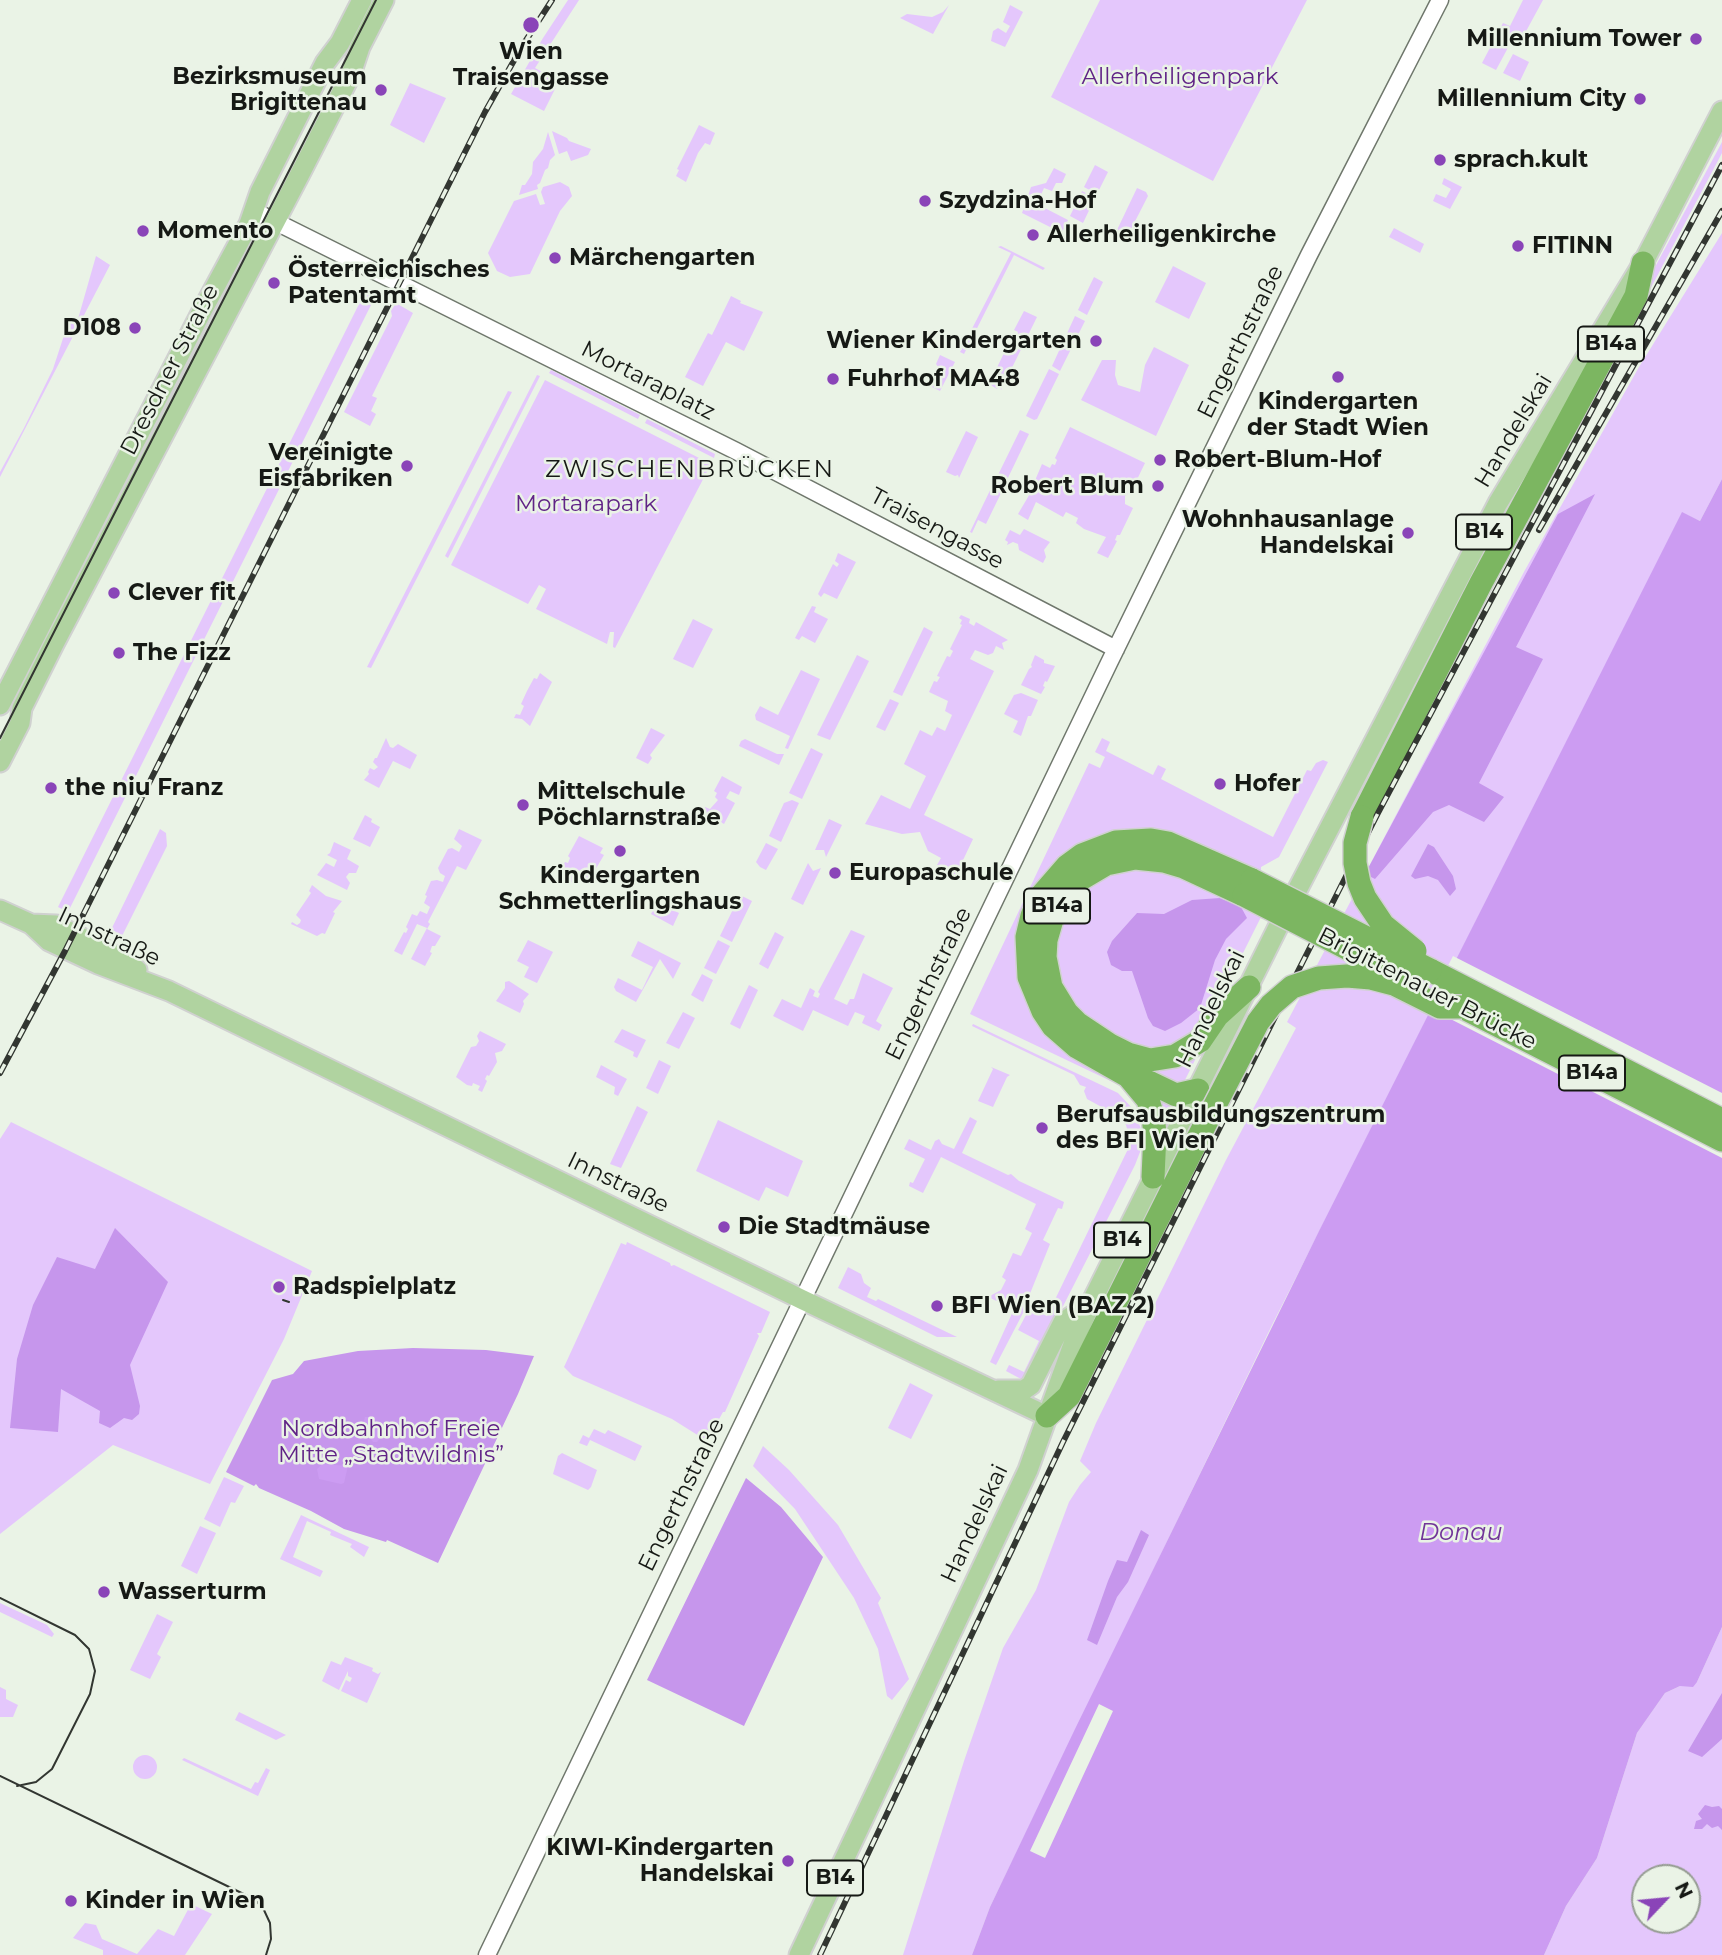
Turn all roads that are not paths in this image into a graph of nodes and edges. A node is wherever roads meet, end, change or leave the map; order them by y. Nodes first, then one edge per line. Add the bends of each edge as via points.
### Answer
1 (362, 0) edge
2 (384, 0) edge
3 (1440, 0) edge
4 (1722, 111) edge
5 (254, 211) junction
6 (276, 221) junction
7 (1643, 262) junction
8 (736, 451) joint
9 (1116, 649) junction
10 (0, 705) edge
11 (0, 762) edge
12 (1248, 887) junction
13 (0, 910) edge
14 (1430, 970) junction
15 (1249, 987) junction
16 (1462, 1007) junction
17 (1128, 1076) junction
18 (1198, 1090) junction
19 (1722, 1120) edge
20 (1722, 1140) edge
21 (1153, 1177) junction
22 (803, 1300) junction
23 (1091, 1303) junction
24 (991, 1390) junction
25 (1047, 1416) junction
26 (487, 1955) edge
27 (799, 1955) edge

1 - 5 main road, Dresdner Straße via 325,63
2 - 6 main road, Dresdner Straße
3 - 9 street, Engerthstraße
4 - 7 main road, Handelskai / B14
5 - 6 street
5 - 10 main road, Dresdner Straße
6 - 8 street, Mortaraplatz
6 - 11 main road, Dresdner Straße via 54,644
7 - 14 highway, B14a, bridge via 1636,296 1368,800 1355,844 1362,891 1395,937
7 - 15 main road, Handelskai / B14 via 1499,503
8 - 9 street, Traisengasse
9 - 22 street, Engerthstraße
12 - 14 highway, Brigittenauer Brücke / B14a, bridge
12 - 15 highway, B14a via 1164,861 1135,858 1105,864 1079,880 1055,909 1045,957 1051,987 1077,1023 1110,1045 1150,1060 1188,1050
12 - 16 highway, Brigittenauer Brücke / B14a, bridge
12 - 17 highway, B14a via 1168,843 1134,840 1082,855 1040,897 1027,937 1026,958 1034,995 1065,1037
13 - 22 main road, Innstraße via 31,924 49,941 169,991
14 - 19 highway, Brigittenauer Brücke / B14a
15 - 18 main road, Handelskai / B14
16 - 20 highway, Brigittenauer Brücke / B14a
16 - 25 highway, B14a, bridge via 1440,1007 1394,984 1347,976 1319,978 1292,987 1271,1005 1258,1021 1069,1396
17 - 18 highway, B14a via 1176,1095
17 - 21 highway, B14a via 1148,1100 1153,1117
18 - 21 main road, Handelskai / B14
21 - 23 main road, Handelskai / B14
22 - 24 main road, Innstraße
22 - 26 street, Engerthstraße
23 - 24 main road via 1063,1322 1031,1385 1024,1390
23 - 25 main road, Handelskai / B14
24 - 25 main road, Innstraße
25 - 27 main road, Handelskai / B14 via 1028,1470

